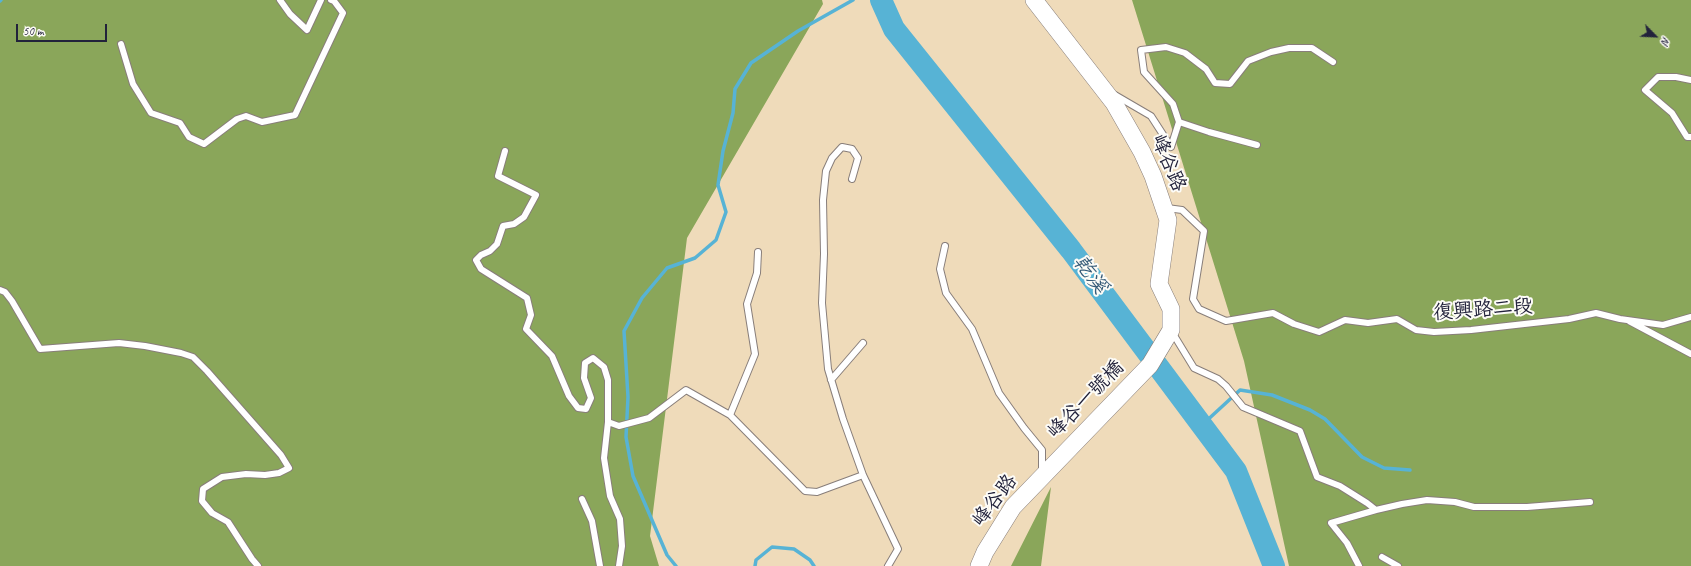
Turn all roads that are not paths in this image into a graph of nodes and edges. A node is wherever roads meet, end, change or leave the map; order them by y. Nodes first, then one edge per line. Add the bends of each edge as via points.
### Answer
1 (280, 0) edge
2 (321, 0) edge
3 (331, 0) edge
4 (1034, 0) edge
5 (121, 44) dead end
6 (1333, 62) dead end
7 (1691, 80) edge
8 (1102, 88) junction
9 (1179, 122) junction
10 (1691, 137) edge
11 (1257, 145) dead end
12 (505, 151) dead end
13 (852, 179) dead end
14 (1164, 208) junction
15 (945, 246) dead end
16 (758, 252) dead end
17 (0, 290) edge
18 (1691, 317) edge
19 (1626, 320) junction
20 (1171, 331) junction
21 (863, 343) dead end
22 (1691, 354) edge
23 (831, 380) junction
24 (730, 415) junction
25 (608, 422) junction
26 (1047, 471) junction
27 (864, 475) junction
28 (582, 499) dead end
29 (1590, 502) dead end
30 (1376, 510) junction
31 (1382, 557) dead end
32 (258, 566) edge
33 (600, 566) edge
34 (619, 566) edge
35 (888, 566) edge
36 (979, 566) edge
37 (1359, 566) edge
38 (1398, 566) edge

1 - 2 lane via 307,30
3 - 5 lane via 343,12 295,115 262,122 246,116 237,119 204,144 189,138 180,123 151,113 133,84
4 - 8 street, 峰谷路
6 - 9 lane via 1312,48 1290,48 1270,52 1248,61 1230,84 1216,84 1206,69 1185,53 1166,48 1141,50 1144,72 1173,104
7 - 10 lane via 1658,77 1645,90 1672,113 1687,137
8 - 9 lane via 1151,116 1172,147
8 - 14 street, 峰谷路 via 1114,103 1142,152
9 - 11 lane
12 - 25 lane via 498,176 536,195 524,217 514,224 504,226 490,252 476,260 481,269 527,298 531,315 526,329 552,356 569,396 578,408 586,409 590,398 584,378 585,363 593,358 604,367 608,380
13 - 23 lane via 858,158 852,149 842,146 826,171 823,200 822,303
14 - 19 lane, 復興路二段 via 1182,210 1204,231 1193,299 1199,309 1226,321 1273,313 1294,324 1319,332 1345,320 1368,323 1397,319 1416,330 1434,332 1562,320 1596,313
14 - 20 street, 峰谷路 via 1168,220 1159,284 1171,309
15 - 26 lane via 940,269 946,292 972,329 999,393 1042,450
16 - 24 lane via 757,273 747,304 755,354
17 - 32 lane via 12,301 40,350 119,343 145,346 193,357 207,371 281,455 289,468 272,474 222,477 203,489 202,501 212,513 228,522
18 - 19 lane, 復興路二段 via 1663,325
19 - 22 lane
20 - 26 street, 峰谷一號橋 via 1150,365
20 - 30 lane via 1194,368 1218,379 1243,407 1300,431 1317,477 1340,486
21 - 23 lane
23 - 27 lane
24 - 25 lane via 686,390 649,418 619,426
24 - 27 lane via 805,491 817,492
25 - 34 lane via 604,458 610,496 620,518 622,546
26 - 36 street, 峰谷路 via 1013,507
27 - 35 lane via 898,549
28 - 33 lane via 592,521
29 - 30 lane via 1527,507 1474,507 1455,502 1427,500
30 - 37 lane via 1331,523 1347,542
31 - 38 lane

